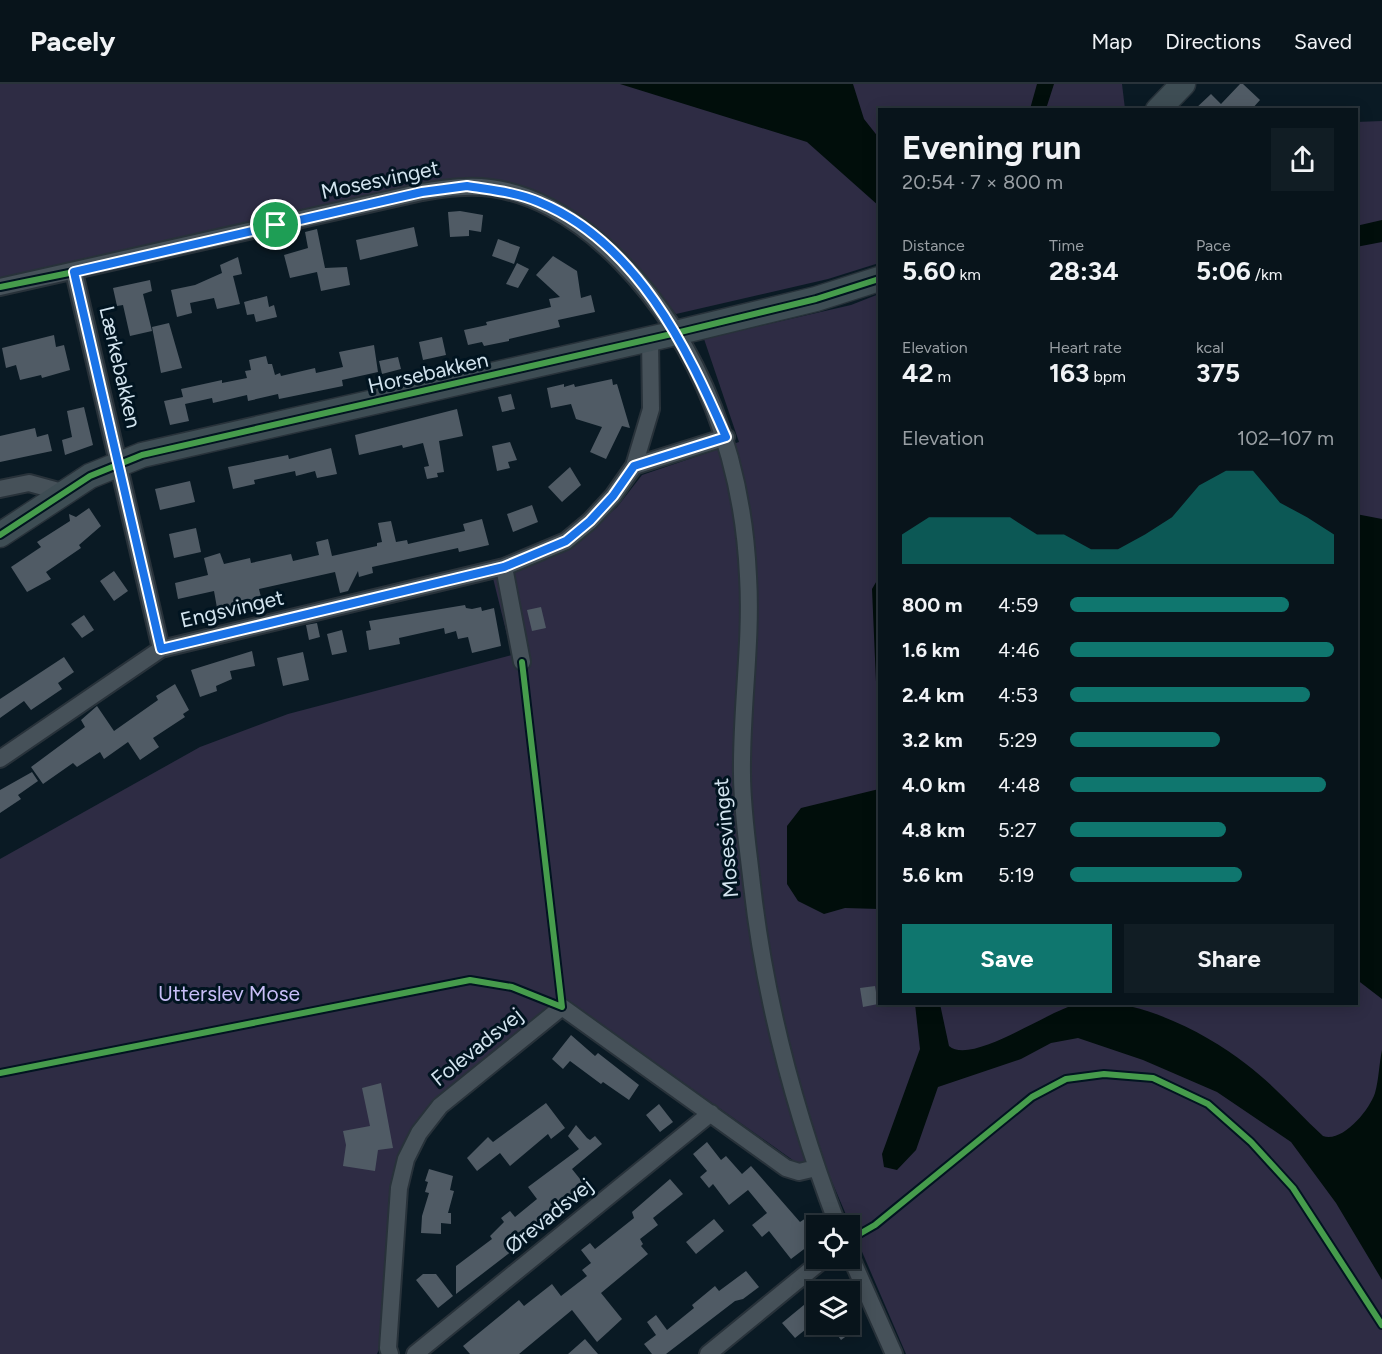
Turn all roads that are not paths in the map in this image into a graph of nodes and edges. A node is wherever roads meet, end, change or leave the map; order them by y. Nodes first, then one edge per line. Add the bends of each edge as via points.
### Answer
1 (1183, 84) edge
2 (1160, 108) edge
3 (74, 272) junction
4 (878, 279) edge
5 (0, 287) edge
6 (676, 333) junction
7 (650, 339) junction
8 (726, 437) junction
9 (119, 463) junction
10 (634, 466) junction
11 (0, 489) edge
12 (62, 492) junction
13 (0, 535) edge
14 (504, 567) junction
15 (161, 649) junction
16 (522, 662) dead end
17 (0, 759) edge
18 (711, 1113) junction
19 (816, 1168) junction
20 (834, 1215) edge
21 (812, 1269) edge
22 (856, 1269) edge
23 (390, 1354) edge
24 (415, 1354) edge
25 (708, 1354) edge
26 (894, 1354) edge

1 - 2 street
3 - 5 street, Mosesvinget
3 - 6 street, Mosesvinget via 422,192 467,186 538,201 575,220 635,276
3 - 9 street, Lærkebakken
4 - 6 street, Horsebakken via 816,299
6 - 7 street, Horsebakken
6 - 8 street, Mosesvinget
7 - 9 street, Horsebakken
7 - 10 street, Engsvinget via 651,409
8 - 10 street
8 - 19 street, Mosesvinget via 744,523 749,579 742,775 752,887 768,987
9 - 12 street, Horsebakken
9 - 15 street, Lærkebakken
10 - 14 street, Engsvinget via 613,496 566,541
11 - 12 street via 29,483
12 - 13 street, Horsebakken
14 - 15 street, Engsvinget
14 - 16 street
15 - 17 street, Engsvinget
18 - 19 street, Folevadsvej via 786,1168 799,1172
18 - 23 street, Folevadsvej via 562,1007 440,1106 419,1133 406,1159 399,1188 387,1348
18 - 24 street, Ørevadsvej
19 - 20 street, Mosesvinget
21 - 25 street
22 - 26 street

